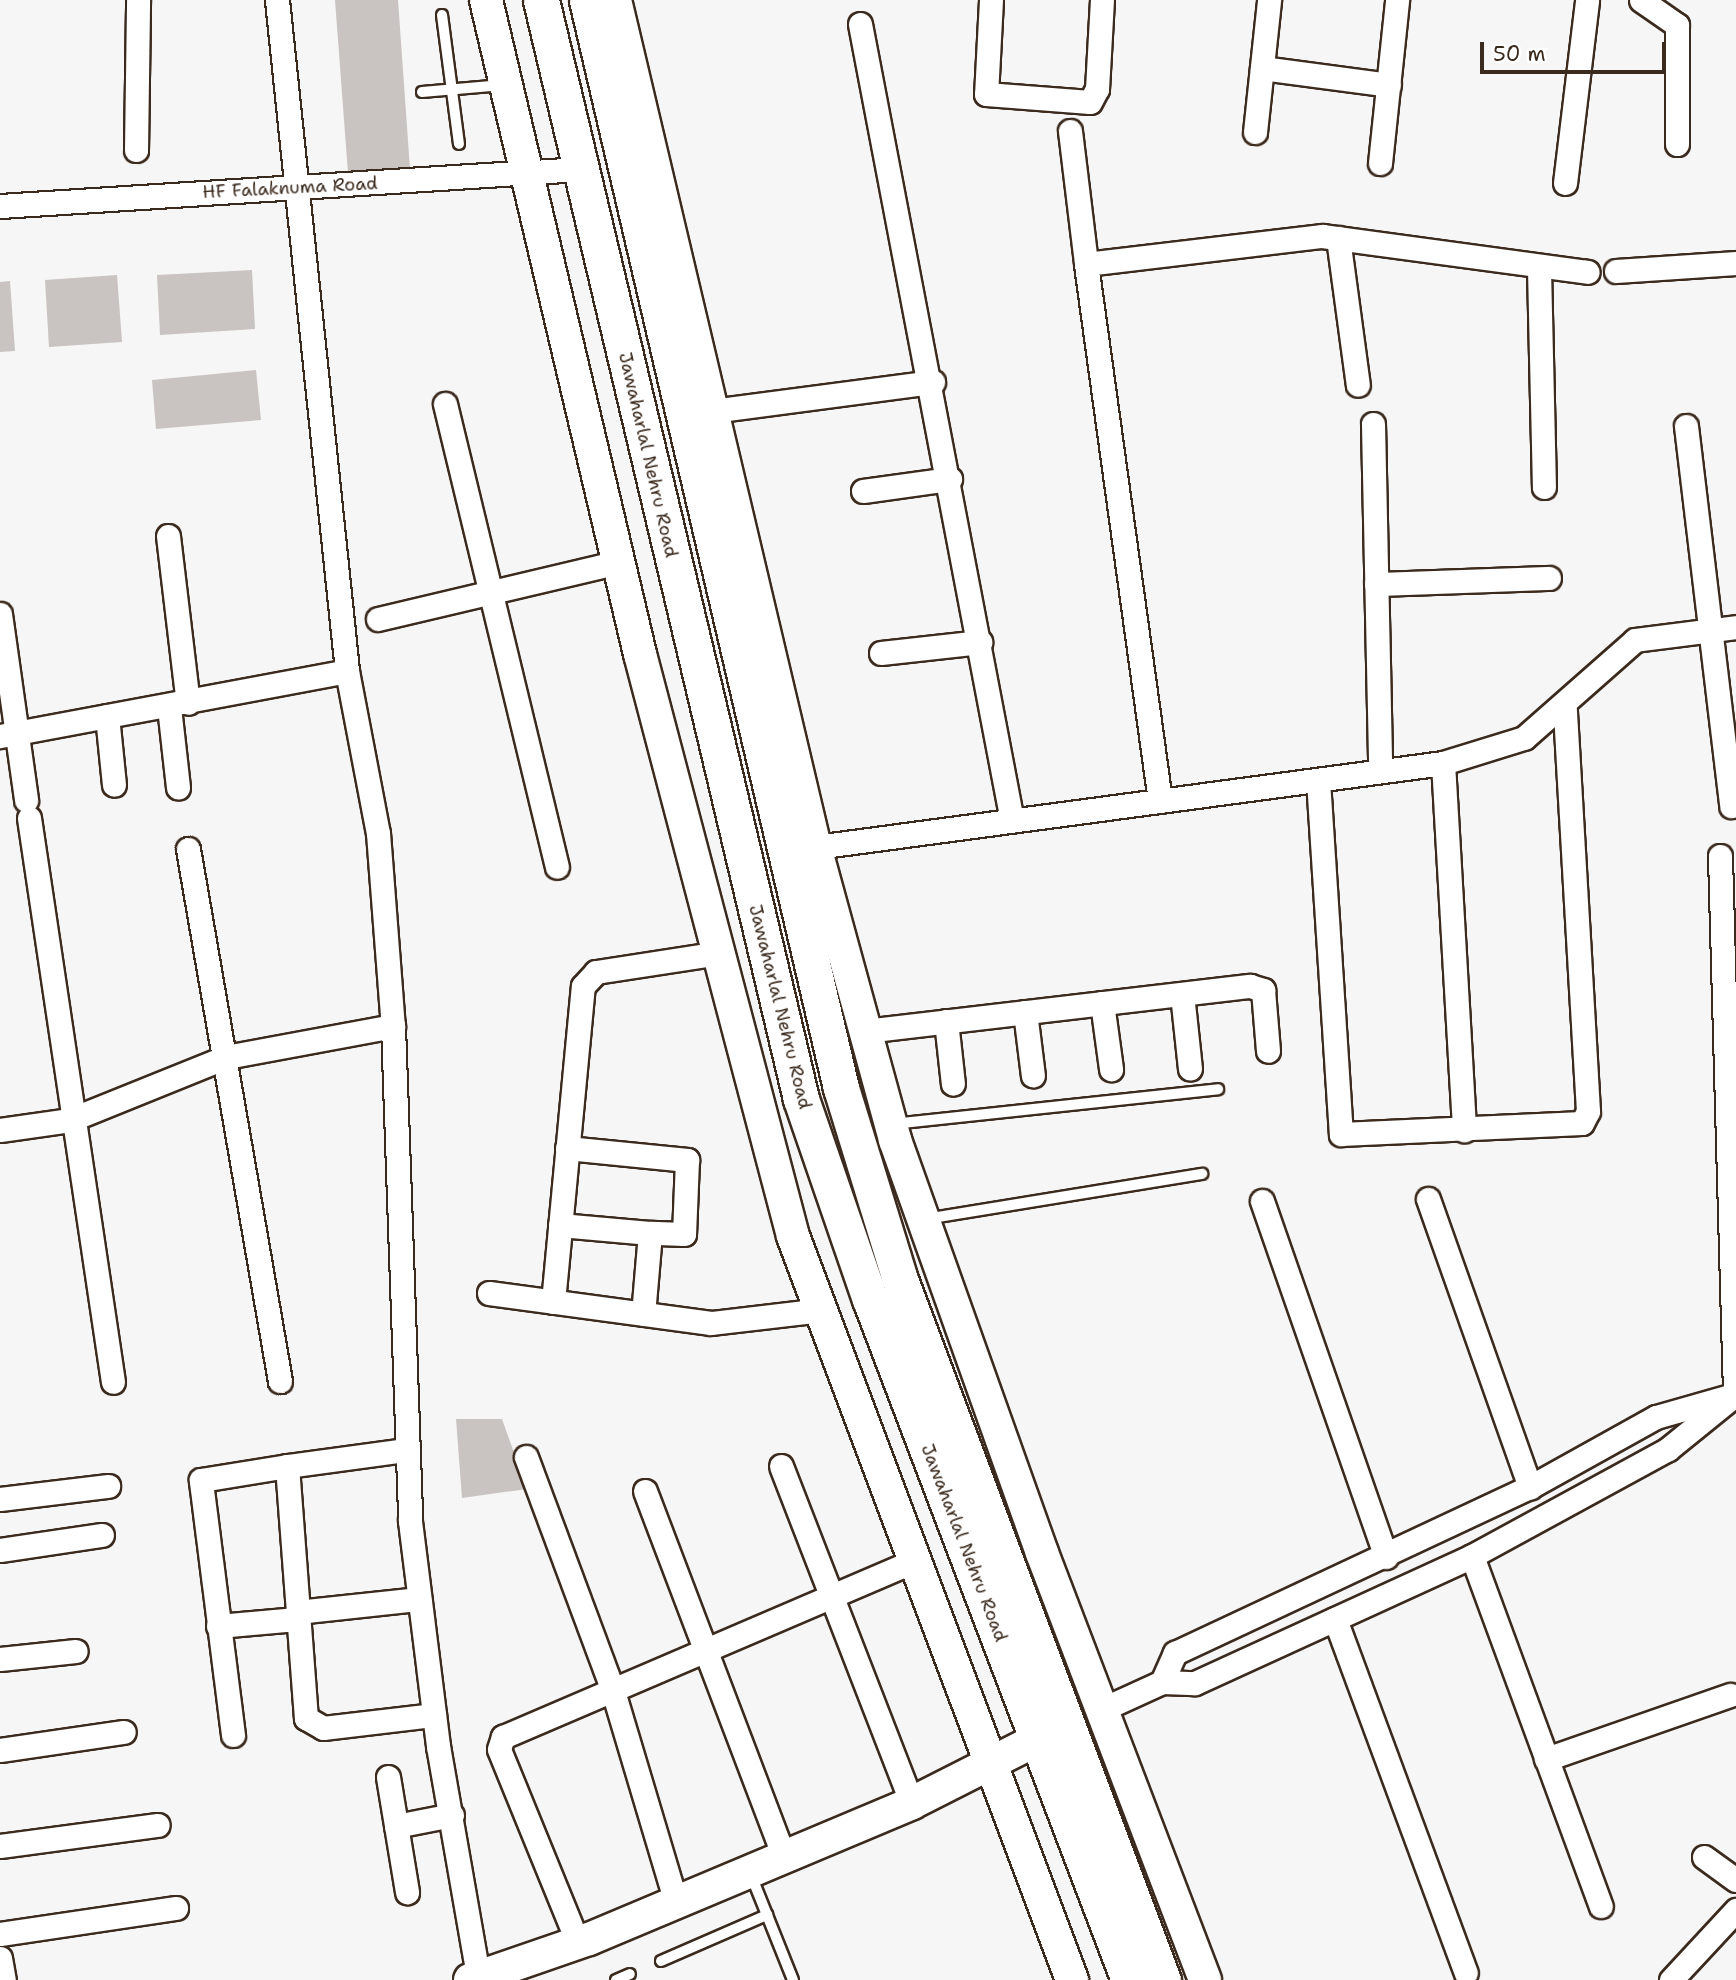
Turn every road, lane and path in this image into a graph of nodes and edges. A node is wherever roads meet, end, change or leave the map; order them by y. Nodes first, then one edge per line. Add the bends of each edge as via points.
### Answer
1 (138, 0) edge
2 (277, 0) edge
3 (486, 0) edge
4 (541, 0) edge
5 (587, 0) edge
6 (615, 0) edge
7 (990, 0) edge
8 (1102, 0) edge
9 (1269, 0) edge
10 (1397, 0) edge
11 (1587, 0) edge
12 (1641, 0) edge
13 (442, 15) dead end
14 (860, 24) dead end
15 (1262, 68) junction
16 (507, 85) junction
17 (1389, 85) junction
18 (453, 90) junction
19 (422, 92) dead end
20 (1070, 131) dead end
21 (1255, 132) dead end
22 (459, 144) dead end
23 (1676, 144) dead end
24 (136, 150) dead end
25 (1380, 163) dead end
26 (580, 169) junction
27 (528, 174) junction
28 (1565, 183) dead end
29 (296, 188) junction
30 (0, 206) edge
31 (1338, 238) junction
32 (1736, 263) edge
33 (1086, 264) junction
34 (1539, 269) junction
35 (1616, 271) dead end
36 (1588, 272) dead end
37 (933, 382) junction
38 (1358, 385) dead end
39 (445, 404) dead end
40 (712, 411) junction
41 (1373, 424) dead end
42 (1686, 426) dead end
43 (950, 479) junction
44 (1544, 487) dead end
45 (863, 491) dead end
46 (168, 536) dead end
47 (619, 562) junction
48 (1549, 579) dead end
49 (1376, 584) junction
50 (491, 594) junction
51 (0, 614) edge
52 (378, 619) dead end
53 (1736, 626) edge
54 (1706, 631) junction
55 (980, 642) junction
56 (881, 653) dead end
57 (347, 671) junction
58 (179, 705) junction
59 (1565, 707) junction
60 (107, 716) junction
61 (10, 734) edge
62 (1443, 763) junction
63 (1380, 771) junction
64 (1318, 780) junction
65 (114, 785) dead end
66 (178, 787) dead end
67 (1160, 801) junction
68 (1731, 806) dead end
69 (1012, 821) junction
70 (188, 849) dead end
71 (799, 849) junction
72 (1720, 856) dead end
73 (557, 867) dead end
74 (719, 953) junction
75 (1182, 994) junction
76 (1102, 1003) junction
77 (1025, 1012) junction
78 (946, 1021) junction
79 (393, 1026) junction
80 (865, 1031) junction
81 (1268, 1051) dead end
82 (226, 1056) junction
83 (1111, 1069) dead end
84 (1190, 1069) dead end
85 (1033, 1076) dead end
86 (953, 1084) dead end
87 (1218, 1090) dead end
88 (69, 1120) junction
89 (891, 1125) junction
90 (0, 1130) edge
91 (1464, 1130) junction
92 (568, 1148) junction
93 (1202, 1174) dead end
94 (1428, 1199) dead end
95 (1262, 1201) dead end
96 (923, 1220) junction
97 (560, 1225) junction
98 (650, 1233) junction
99 (489, 1293) dead end
100 (553, 1302) junction
101 (821, 1310) junction
102 (643, 1314) junction
103 (280, 1381) dead end
104 (113, 1382) dead end
105 (1736, 1394) edge
106 (406, 1450) junction
107 (526, 1457) dead end
108 (287, 1466) junction
109 (781, 1466) dead end
110 (108, 1486) dead end
111 (1530, 1487) junction
112 (645, 1491) dead end
113 (0, 1499) edge
114 (102, 1535) dead end
115 (0, 1550) edge
116 (1472, 1556) junction
117 (1385, 1557) junction
118 (916, 1560) junction
119 (834, 1596) junction
120 (419, 1599) junction
121 (297, 1616) junction
122 (1335, 1619) junction
123 (218, 1626) junction
124 (710, 1650) junction
125 (76, 1651) dead end
126 (0, 1658) edge
127 (1162, 1682) junction
128 (613, 1691) junction
129 (1730, 1695) dead end
130 (1102, 1709) junction
131 (434, 1715) junction
132 (124, 1732) dead end
133 (1053, 1732) junction
134 (233, 1735) dead end
135 (0, 1750) edge
136 (1546, 1759) junction
137 (991, 1760) junction
138 (388, 1777) dead end
139 (912, 1803) junction
140 (452, 1815) junction
141 (158, 1825) dead end
142 (396, 1826) junction
143 (0, 1846) edge
144 (784, 1856) junction
145 (1704, 1857) dead end
146 (749, 1871) junction
147 (1736, 1880) edge
148 (407, 1892) dead end
149 (676, 1902) junction
150 (1601, 1906) dead end
151 (176, 1908) dead end
152 (1736, 1910) edge
153 (767, 1916) junction
154 (0, 1934) edge
155 (578, 1942) junction
156 (0, 1958) edge
157 (661, 1961) dead end
158 (1466, 1973) dead end
159 (629, 1974) dead end
160 (476, 1979) edge
161 (1070, 1979) edge
162 (4, 1980) edge
163 (616, 1980) edge
164 (793, 1980) edge
165 (1129, 1980) edge
166 (1164, 1980) edge
167 (1205, 1980) edge
168 (1671, 1980) edge

1 - 24 street
2 - 29 street
3 - 16 street
4 - 26 main road, Jawaharlal Nehru Road
5 - 71 main road, Jawaharlal Nehru Road
6 - 40 street
7 - 8 street via 986,94 1090,102 1097,89
9 - 15 street
10 - 17 street
11 - 28 street
12 - 23 street via 1677,25
13 - 18 lane
14 - 37 street
15 - 17 street
15 - 21 street
16 - 18 lane
16 - 27 street
17 - 25 street
18 - 19 lane
18 - 22 lane
20 - 33 street
26 - 27 street, HF Falaknuma Road
26 - 133 main road, Jawaharlal Nehru Road via 802,1099 870,1299
27 - 29 street, HF Falaknuma Road
27 - 47 street
29 - 30 street, HF Falaknuma Road
29 - 57 street
31 - 33 street
31 - 34 street
31 - 38 street
32 - 35 street
33 - 67 street
34 - 36 street
34 - 44 street
37 - 40 street
37 - 43 street
39 - 50 street
40 - 71 street
41 - 49 street
42 - 54 street
43 - 45 street
43 - 55 street
46 - 58 street
47 - 50 street
47 - 74 street
48 - 49 street
49 - 63 street
50 - 52 street
50 - 73 street
51 - 61 street
53 - 54 street
54 - 59 street via 1634,640
54 - 68 street
55 - 56 street
55 - 69 street
57 - 58 street
57 - 79 street via 378,833
58 - 60 street
58 - 66 street
59 - 62 street via 1524,738
59 - 91 street via 1587,1117 1582,1123
60 - 61 street
60 - 65 street
61 - 88 street via 28,809
62 - 63 street
62 - 91 street
63 - 64 street
64 - 67 street
64 - 91 street via 1337,1128 1348,1136
67 - 69 street
69 - 71 street
70 - 82 street
71 - 80 street
71 - 133 main road, Jawaharlal Nehru Road via 834,1064 899,1277
72 - 105 street
74 - 92 street via 587,977
74 - 101 street via 793,1236
75 - 76 street
75 - 81 street via 1257,986 1265,998
75 - 84 street
76 - 77 street
76 - 83 street
77 - 78 street
77 - 85 street
78 - 80 street
78 - 86 street
79 - 82 street
79 - 106 street
80 - 89 street
82 - 88 street
82 - 103 street
87 - 89 lane
88 - 90 street
88 - 104 street
89 - 96 street
92 - 97 street
92 - 98 street via 687,1160 684,1234
93 - 96 lane
94 - 111 street
95 - 117 street
96 - 130 street
97 - 98 street
97 - 100 street
98 - 102 street
99 - 100 street
100 - 102 street
101 - 102 street via 711,1323
101 - 118 street
105 - 111 street via 1656,1417
105 - 116 street via 1668,1449
106 - 108 street
106 - 120 street
107 - 128 street
108 - 121 street
108 - 123 street via 201,1480
109 - 119 street
110 - 113 street
111 - 117 street
112 - 124 street
114 - 115 street
116 - 122 street
116 - 136 street
117 - 127 street via 1175,1653
118 - 119 street
118 - 137 street
119 - 124 street
119 - 139 street
120 - 121 street
120 - 131 street
121 - 123 street
121 - 131 street via 302,1699 313,1726
122 - 127 street via 1195,1683
122 - 158 street
123 - 134 street
124 - 128 street
124 - 144 street
125 - 126 street
127 - 130 street
128 - 149 street
128 - 155 street via 500,1744
129 - 136 street
130 - 133 street
130 - 167 street
131 - 140 street
132 - 135 street
133 - 137 street
133 - 165 main road, Jawaharlal Nehru Road
133 - 166 main road, Jawaharlal Nehru Road
136 - 150 street
137 - 139 street
137 - 161 street
138 - 142 street
139 - 144 street
140 - 142 street
140 - 160 street
141 - 143 street
142 - 148 street
144 - 146 street
145 - 147 street
146 - 149 street
146 - 153 lane
149 - 155 street
151 - 154 street
152 - 168 street
153 - 157 lane
153 - 164 lane
155 - 160 street
156 - 162 street
159 - 163 lane

